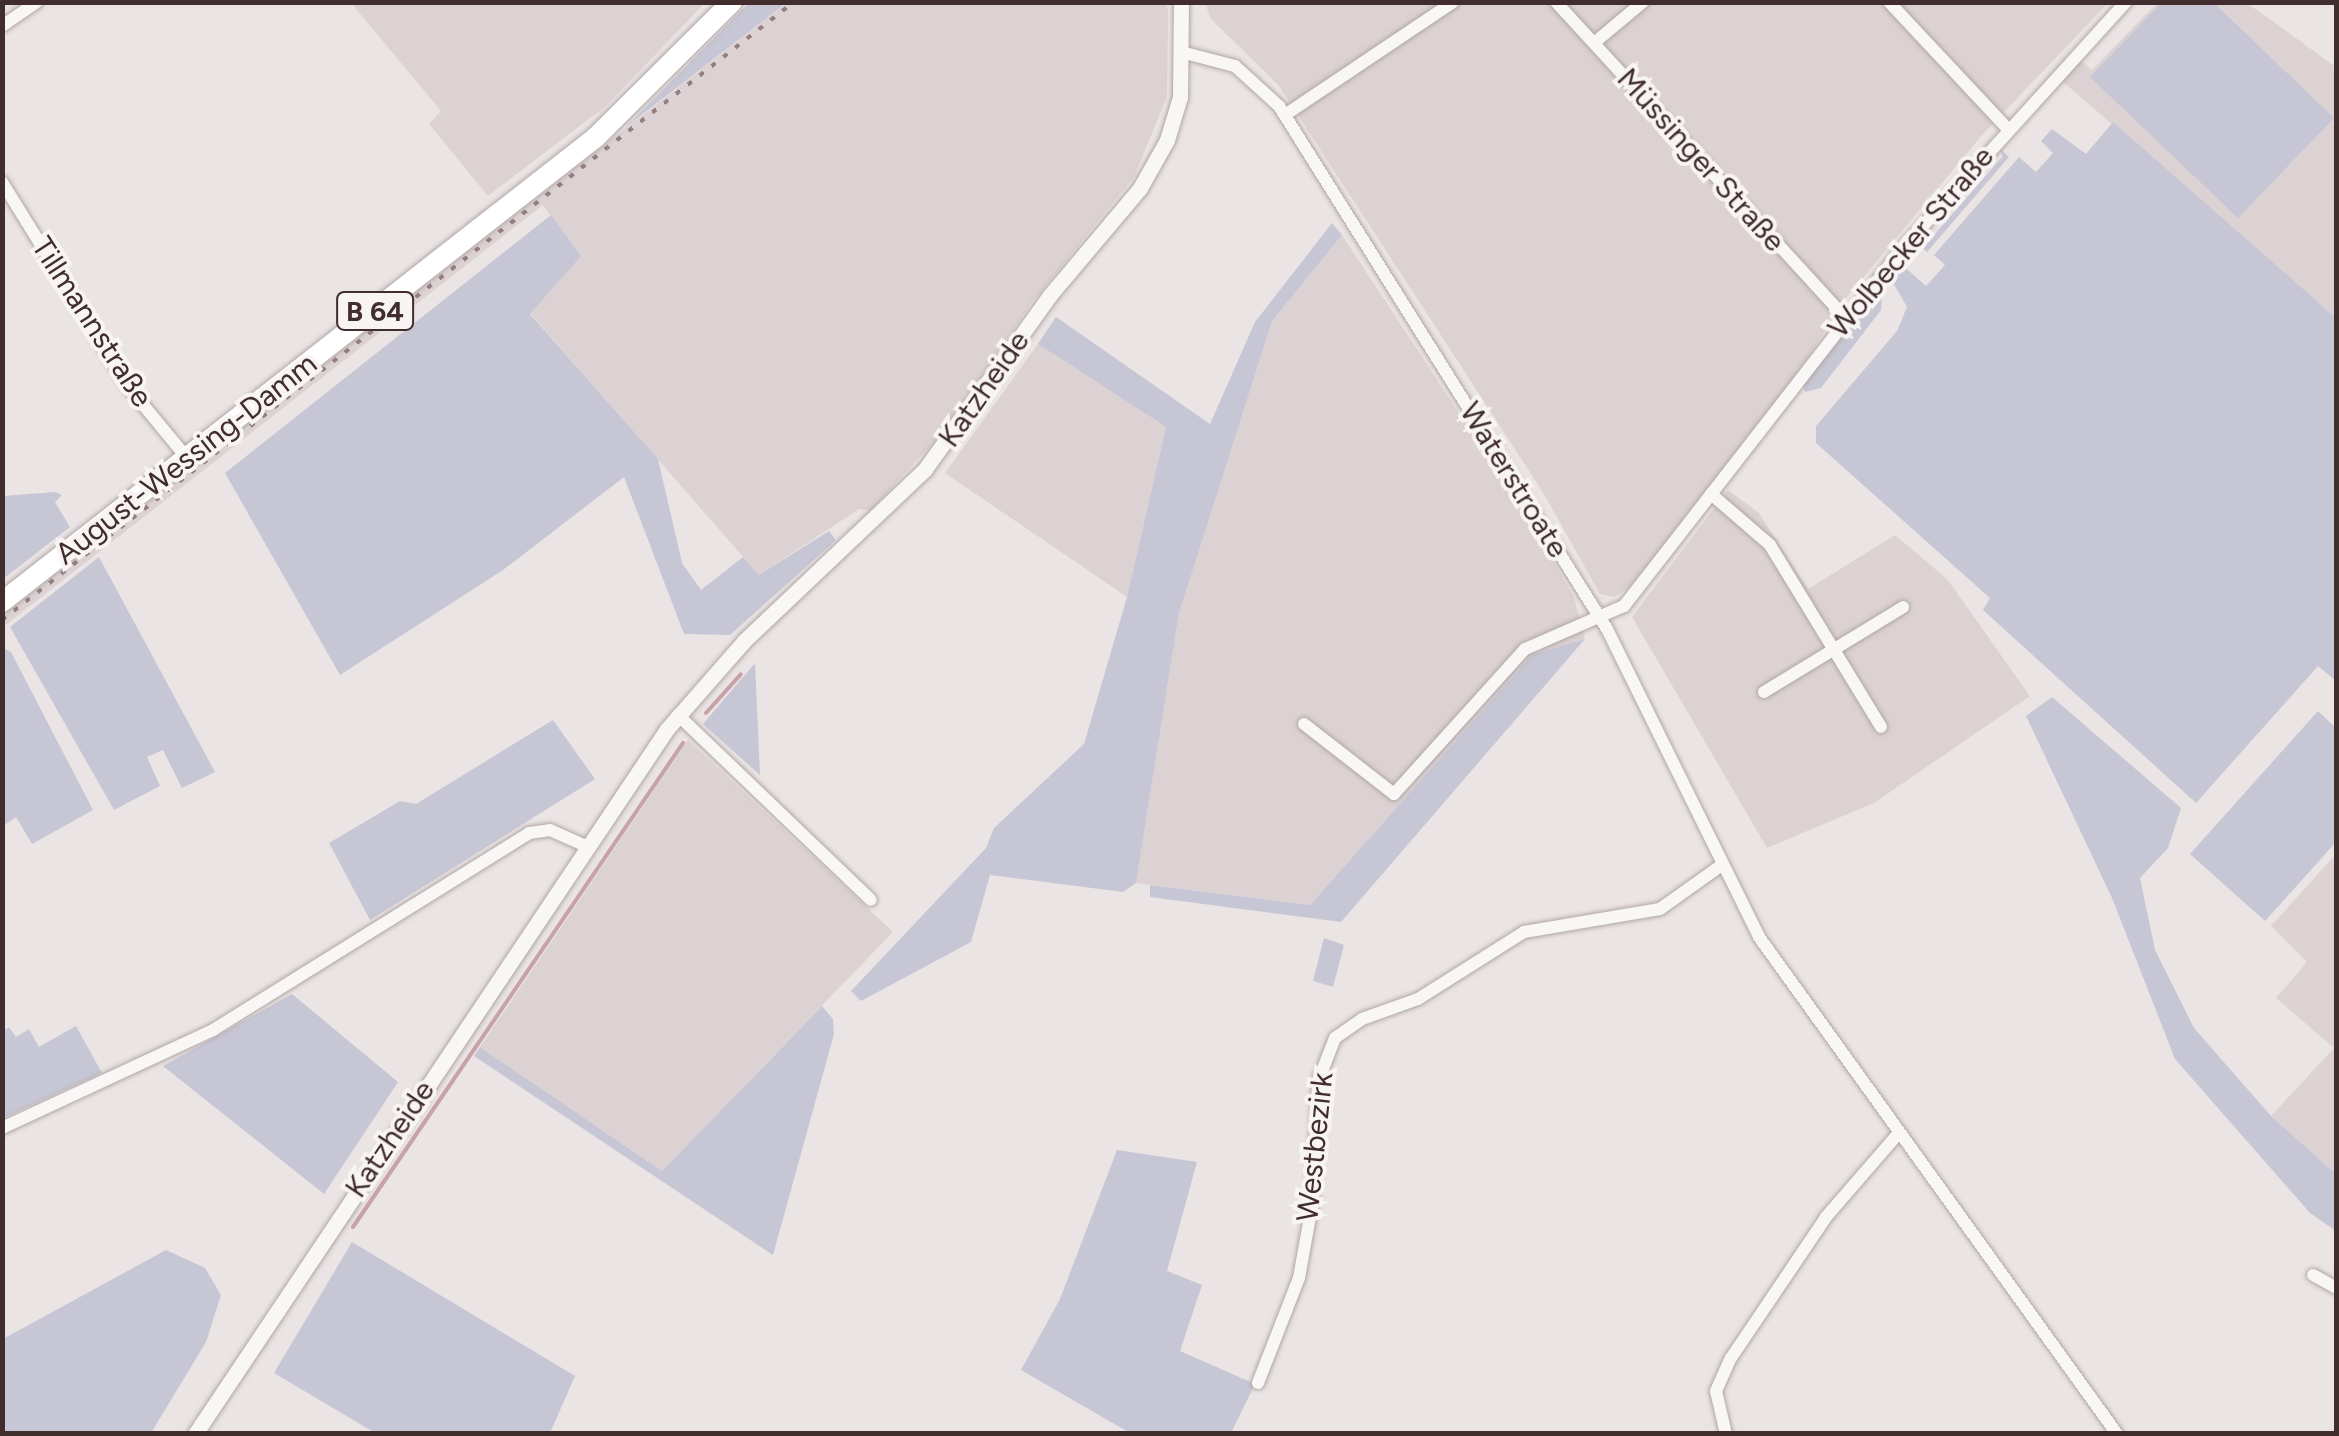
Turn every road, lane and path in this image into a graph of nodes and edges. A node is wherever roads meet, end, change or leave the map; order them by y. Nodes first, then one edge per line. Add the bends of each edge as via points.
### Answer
1 (38, 2) edge
2 (732, 2) edge
3 (1180, 2) edge
4 (1453, 2) edge
5 (1556, 2) edge
6 (1643, 2) edge
7 (1890, 2) edge
8 (2126, 2) edge
9 (2, 26) edge
10 (1594, 43) junction
11 (1185, 53) junction
12 (1285, 115) junction
13 (2007, 128) junction
14 (2, 182) edge
15 (1846, 318) junction
16 (186, 458) junction
17 (1711, 494) junction
18 (2, 602) edge
19 (1904, 607) dead end
20 (1600, 619) junction
21 (1834, 650) junction
22 (1764, 692) dead end
23 (678, 715) junction
24 (1304, 724) dead end
25 (1881, 727) dead end
26 (586, 846) junction
27 (1722, 866) junction
28 (871, 900) dead end
29 (2, 1128) edge
30 (1897, 1135) junction
31 (2313, 1275) dead end
32 (2336, 1288) edge
33 (1258, 1383) dead end
34 (195, 1434) edge
35 (1726, 1434) edge
36 (2116, 1434) edge

1 - 9 street
2 - 16 main road, August-Wessing-Damm / B 64 via 596,137
3 - 11 street, Katzheide
4 - 12 street
5 - 10 street, Müssinger Straße
6 - 10 street
7 - 13 street
8 - 13 street, Wolbecker Straße
10 - 15 street, Müssinger Straße
11 - 12 street, Waterstroate via 1234,66
11 - 23 street, Katzheide via 1177,109 1147,177 1050,296 951,438 883,514 744,640
12 - 20 street, Waterstroate
13 - 15 street, Wolbecker Straße
14 - 16 street, Tillmannstraße via 130,388
15 - 17 street, Wolbecker Straße
16 - 18 main road, August-Wessing-Damm / B 64
17 - 20 street, Wolbecker Straße via 1631,599
17 - 21 street via 1761,533
19 - 21 street
20 - 24 street via 1525,649 1394,794
20 - 27 street
21 - 22 street
21 - 25 street
23 - 26 street, Katzheide
23 - 28 street
26 - 29 street via 550,830 529,833 213,1030
26 - 34 street, Katzheide
27 - 30 street via 1758,937
27 - 33 street, Westbezirk via 1660,909 1524,932 1418,999 1362,1019 1336,1038 1319,1079 1312,1206 1299,1278
30 - 35 street via 1826,1218 1730,1358 1716,1391
30 - 36 street
31 - 32 street

